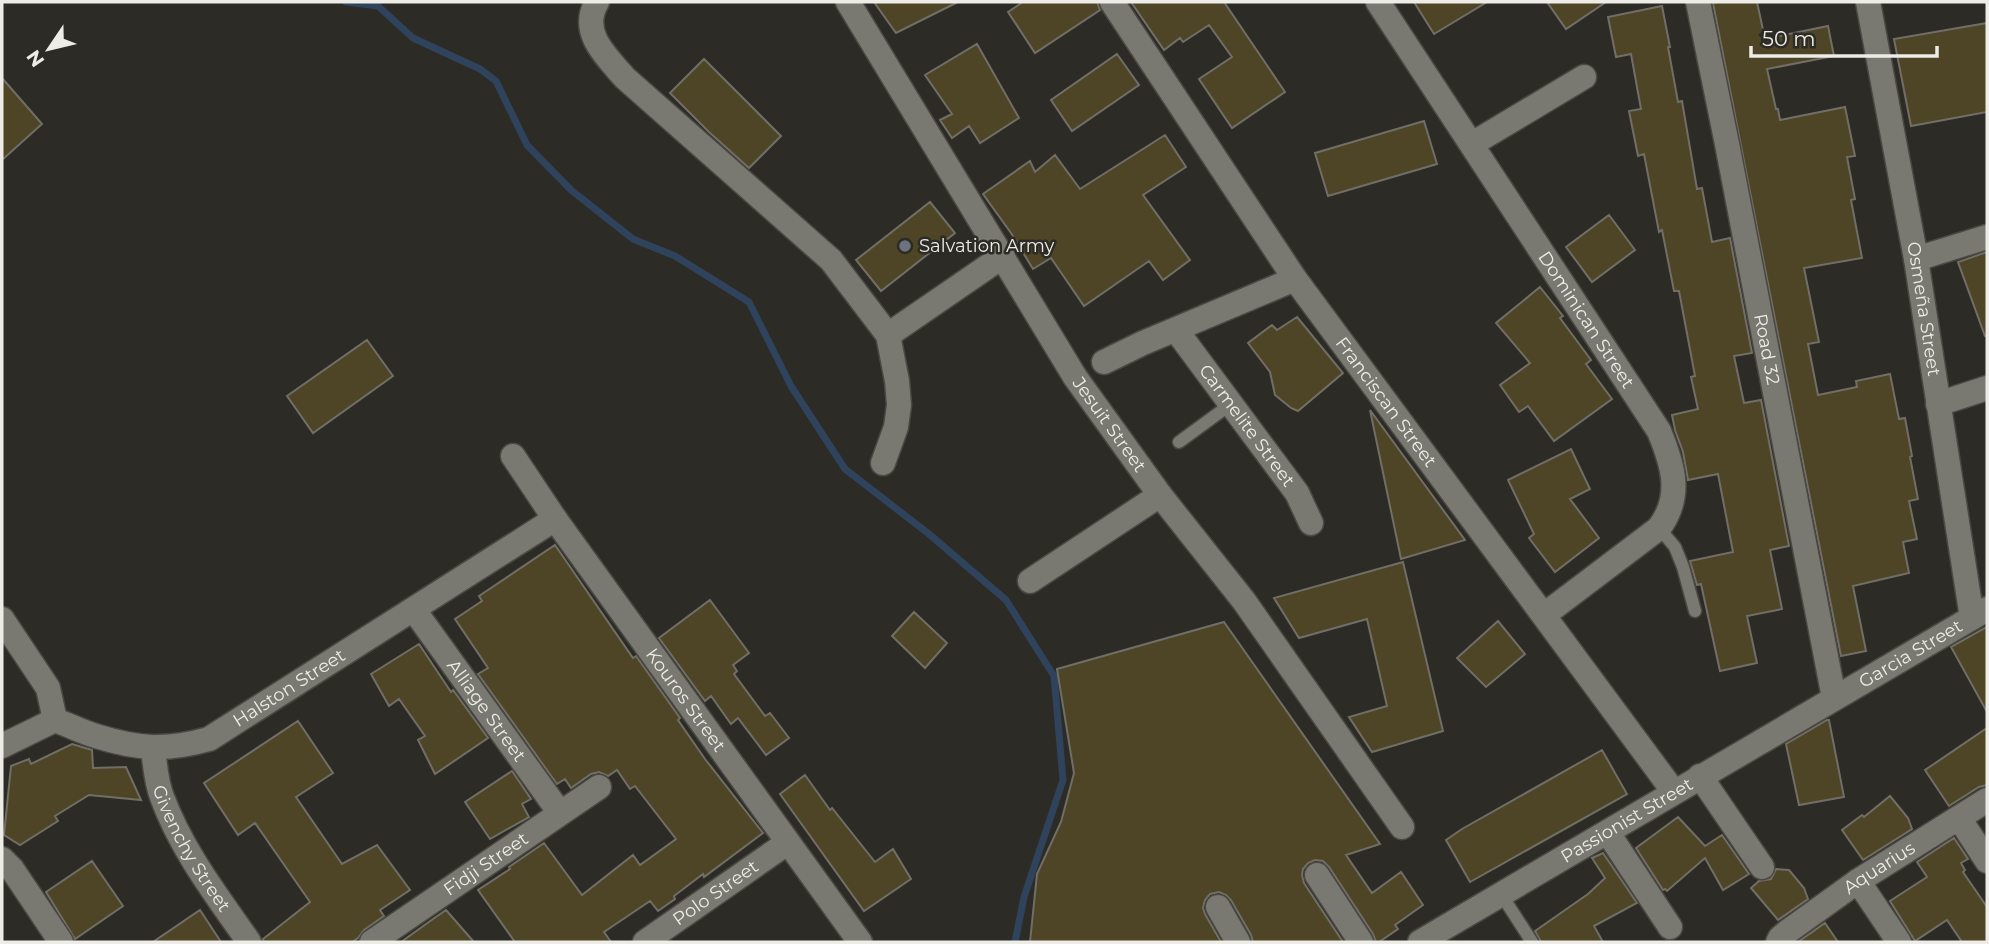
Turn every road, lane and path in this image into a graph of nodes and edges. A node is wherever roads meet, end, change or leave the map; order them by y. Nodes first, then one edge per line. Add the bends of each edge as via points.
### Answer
1 (597, 2) edge
2 (848, 2) edge
3 (1112, 2) edge
4 (1378, 2) edge
5 (1698, 2) edge
6 (1868, 2) edge
7 (1584, 77) dead end
8 (1472, 144) junction
9 (1987, 237) edge
10 (1003, 256) junction
11 (1916, 259) junction
12 (1295, 279) junction
13 (1176, 330) junction
14 (888, 335) junction
15 (1104, 362) dead end
16 (1987, 388) edge
17 (1231, 404) junction
18 (1938, 404) junction
19 (1179, 442) dead end
20 (513, 456) dead end
21 (883, 463) dead end
22 (1160, 495) junction
23 (555, 519) junction
24 (1311, 523) dead end
25 (1659, 528) junction
26 (1030, 581) dead end
27 (414, 610) junction
28 (1695, 611) dead end
29 (1980, 614) edge
30 (1544, 615) junction
31 (2, 619) edge
32 (1834, 698) junction
33 (55, 720) junction
34 (2, 746) edge
35 (153, 749) junction
36 (1700, 776) junction
37 (599, 787) dead end
38 (1674, 792) junction
39 (1987, 800) edge
40 (559, 813) junction
41 (1959, 818) junction
42 (1402, 827) dead end
43 (1608, 833) junction
44 (787, 844) junction
45 (2, 859) edge
46 (1987, 861) edge
47 (1762, 867) dead end
48 (1317, 875) dead end
49 (1858, 881) junction
50 (1501, 894) junction
51 (1218, 907) dead end
52 (1670, 927) dead end
53 (649, 941) edge
54 (61, 942) edge
55 (249, 942) edge
56 (372, 942) edge
57 (860, 942) edge
58 (1238, 942) edge
59 (1361, 942) edge
60 (1420, 942) edge
61 (1532, 942) edge
62 (1778, 942) edge
63 (1899, 942) edge

1 - 14 street via 591,28 594,40 625,78 831,260
2 - 10 street, Jesuit Street
3 - 12 street, Franciscan Street
4 - 8 street, Dominican Street
5 - 32 street, Road 32
6 - 11 street, Osmeña Street
7 - 8 street
8 - 25 street, Dominican Street via 1658,431 1669,454 1674,495
9 - 11 street
10 - 14 street
10 - 22 street, Jesuit Street via 1076,377
11 - 18 street, Osmeña Street
12 - 13 street
12 - 30 street, Franciscan Street
13 - 15 street
13 - 17 street, Carmelite Street
14 - 21 street via 899,405
16 - 18 street
17 - 19 lane
17 - 24 street, Carmelite Street via 1297,493
18 - 29 street, Osmeña Street
20 - 23 street, Kouros Street
22 - 26 street
22 - 42 street, Jesuit Street via 1244,601
23 - 27 street, Halston Street
23 - 44 street, Kouros Street
25 - 28 lane via 1675,547
25 - 30 street, Dominican Street
27 - 35 street, Halston Street via 209,739
27 - 40 street, Alliage Street
29 - 32 street, Garcia Street
30 - 38 street, Franciscan Street
31 - 33 street via 48,688
32 - 36 street, Passionist Street
33 - 34 street
33 - 35 street, Halston Street via 93,736
35 - 55 street, Givenchy Street via 161,795 177,830 195,865
36 - 38 street, Passionist Street
36 - 47 street
37 - 40 street, Fidji Street
38 - 43 street, Passionist Street
39 - 41 street, Aquarius
40 - 56 street, Fidji Street
41 - 46 street
41 - 49 street, Aquarius
43 - 50 street, Passionist Street
43 - 52 street
44 - 53 street, Polo Street
44 - 57 street, Kouros Street
45 - 54 street
48 - 59 street
49 - 62 street, Aquarius
49 - 63 street
50 - 60 street, Passionist Street
50 - 61 lane
51 - 58 street

